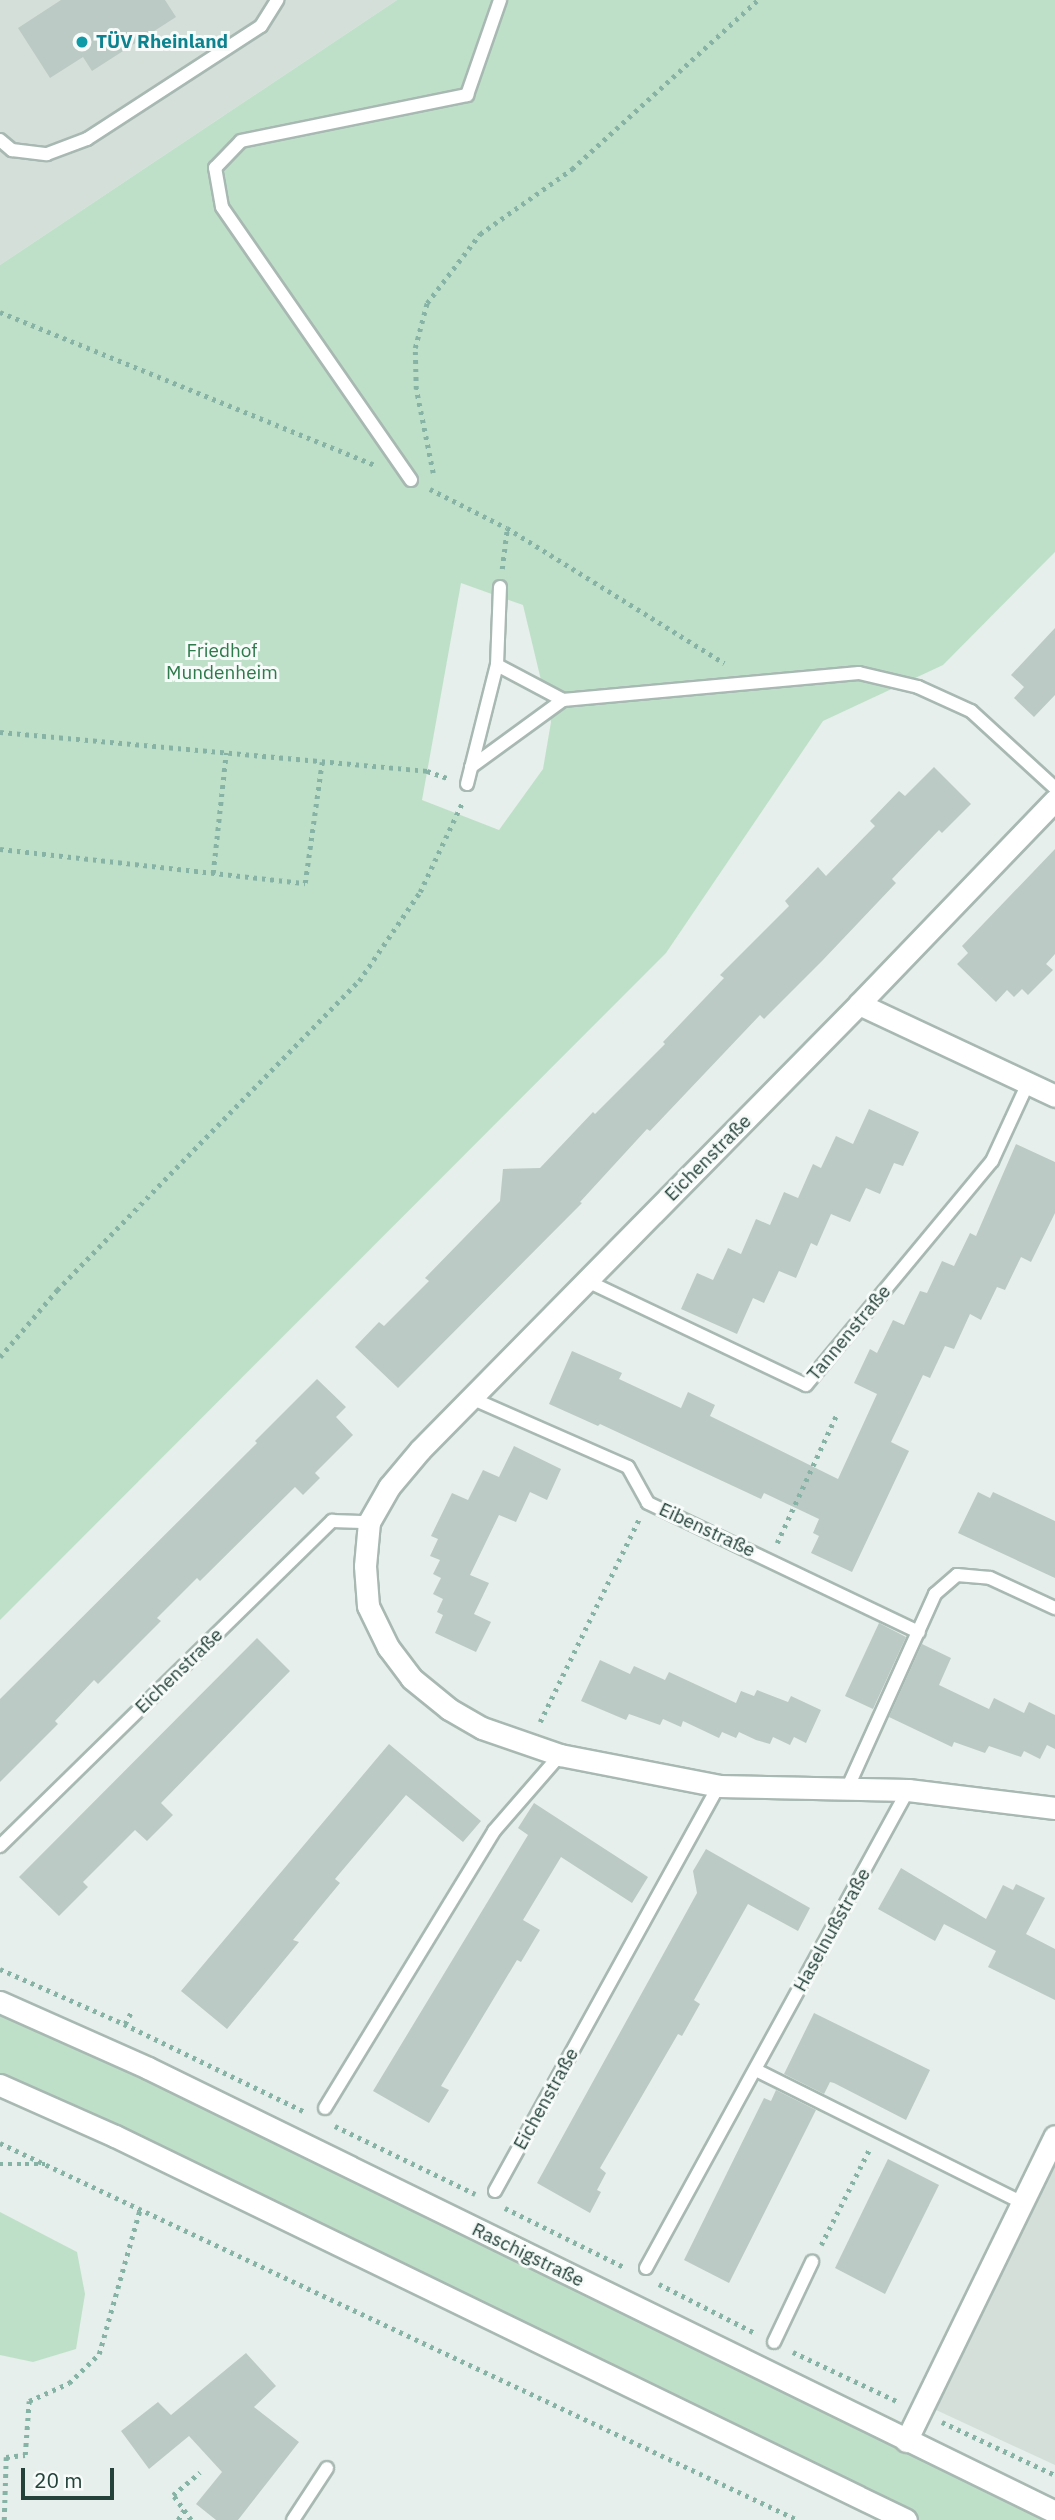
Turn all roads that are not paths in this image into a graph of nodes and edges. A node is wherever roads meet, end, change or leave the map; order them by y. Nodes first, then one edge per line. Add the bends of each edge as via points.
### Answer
1 (277, 0) edge
2 (500, 0) edge
3 (0, 140) edge
4 (411, 480) dead end
5 (500, 587) road end
6 (497, 665) junction
7 (564, 701) junction
8 (471, 767) junction
9 (467, 784) road end
10 (1055, 788) edge
11 (1055, 800) edge
12 (859, 1004) junction
13 (1028, 1083) junction
14 (1055, 1096) edge
15 (587, 1281) junction
16 (471, 1398) junction
17 (369, 1522) junction
18 (1055, 1608) edge
19 (919, 1632) junction
20 (560, 1755) junction
21 (719, 1786) junction
22 (847, 1789) junction
23 (908, 1790) junction
24 (1055, 1808) edge
25 (0, 1846) edge
26 (0, 2002) edge
27 (756, 2070) junction
28 (0, 2085) edge
29 (325, 2108) dead end
30 (1055, 2136) edge
31 (495, 2191) dead end
32 (1023, 2203) junction
33 (812, 2262) road end
34 (646, 2268) dead end
35 (774, 2342) road end
36 (906, 2441) junction
37 (327, 2468) dead end
38 (1055, 2512) edge
39 (293, 2520) edge
40 (905, 2520) edge

1 - 3 lane via 261,26 87,139 47,154 12,150
2 - 4 lane via 467,95 241,141 215,168 222,207
5 - 6 lane
6 - 7 lane
6 - 8 lane
7 - 8 lane
7 - 10 lane via 859,673 918,687 971,711
8 - 9 lane
11 - 12 street, Eichenstraße
12 - 13 street
12 - 15 street, Eichenstraße
13 - 14 street
13 - 15 lane, Tannenstraße via 992,1161 806,1385
15 - 16 street, Eichenstraße
16 - 17 street, Eichenstraße via 396,1478
16 - 19 lane, Eibenstraße via 628,1468 648,1503
17 - 20 street, Eichenstraße via 368,1606 388,1647 411,1678 481,1728
17 - 25 lane, Eichenstraße via 332,1521
18 - 19 lane via 990,1578 957,1575 935,1594
19 - 22 lane
20 - 21 street, Eichenstraße
20 - 29 lane via 494,1831
21 - 22 street, Eichenstraße
21 - 31 lane, Eichenstraße
22 - 23 street, Eichenstraße
23 - 24 street, Eichenstraße
23 - 27 lane, Haselnußstraße
26 - 36 street, Raschigstraße via 148,2068
27 - 32 lane
27 - 34 lane, Haselnußstraße
28 - 40 street via 116,2136
30 - 32 street
32 - 36 street
33 - 35 lane
36 - 38 street, Raschigstraße
37 - 39 lane

